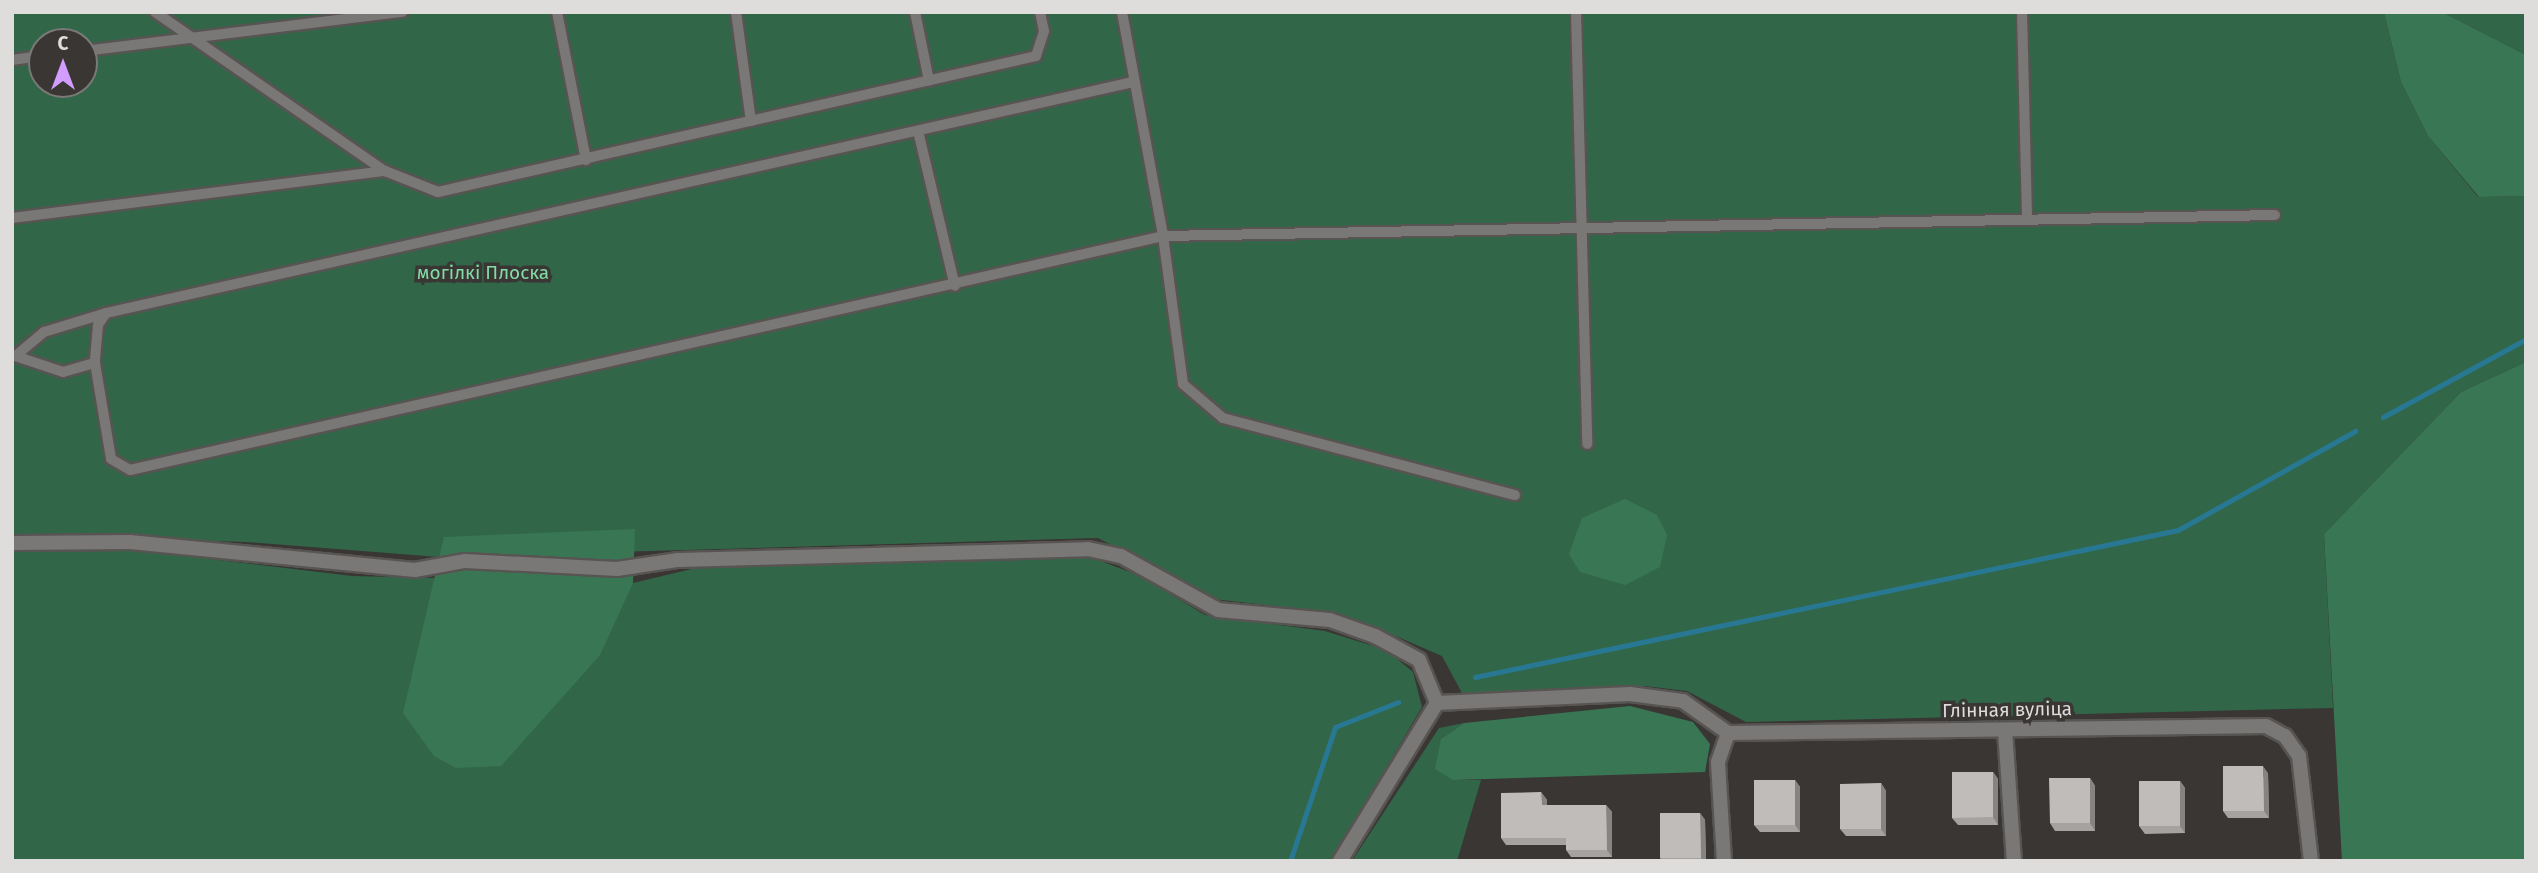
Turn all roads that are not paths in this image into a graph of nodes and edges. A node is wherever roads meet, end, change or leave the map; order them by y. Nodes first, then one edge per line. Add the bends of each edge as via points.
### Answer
1 (155, 12) edge
2 (403, 12) edge
3 (557, 12) edge
4 (736, 12) edge
5 (915, 12) edge
6 (1040, 12) edge
7 (1122, 12) edge
8 (1576, 12) edge
9 (2022, 12) edge
10 (367, 14) edge
11 (194, 38) junction
12 (98, 49) edge
13 (929, 81) junction
14 (1133, 82) junction
15 (751, 121) junction
16 (918, 131) junction
17 (586, 160) junction
18 (385, 171) junction
19 (2275, 215) dead end
20 (12, 218) edge
21 (2027, 218) junction
22 (1586, 226) junction
23 (1163, 236) junction
24 (955, 286) junction
25 (106, 313) junction
26 (16, 354) edge
27 (95, 363) junction
28 (1587, 444) dead end
29 (1515, 495) dead end
30 (12, 543) edge
31 (1437, 703) junction
32 (2006, 730) junction
33 (1728, 733) junction
34 (1340, 861) edge
35 (1724, 861) edge
36 (2014, 861) edge
37 (2311, 861) edge

1 - 11 lane
2 - 10 lane
3 - 17 lane
4 - 15 lane
5 - 13 lane
6 - 13 lane via 1044,31 1036,56
7 - 14 lane
8 - 22 lane
9 - 21 lane
10 - 11 lane
11 - 12 lane
11 - 18 lane
13 - 15 lane
14 - 16 lane
14 - 23 lane
15 - 17 lane
16 - 24 lane
16 - 25 lane
17 - 18 lane via 438,192
18 - 20 lane
19 - 21 lane
21 - 22 lane
22 - 23 lane
22 - 28 lane
23 - 24 lane
23 - 29 lane via 1183,384 1223,418
24 - 27 lane via 130,470 111,458
25 - 26 lane via 44,332
25 - 27 lane via 98,326
26 - 27 lane via 63,372
30 - 31 street via 130,542 415,570 465,561 617,569 678,560 1088,549 1121,556 1218,610 1330,620 1375,636 1419,660
31 - 33 street via 1630,694 1683,701
31 - 34 street
32 - 33 street, Глінная вуліца
32 - 36 street
32 - 37 street, Глінная вуліца via 2254,724 2285,736 2299,755 2306,786
33 - 35 street via 1718,762

